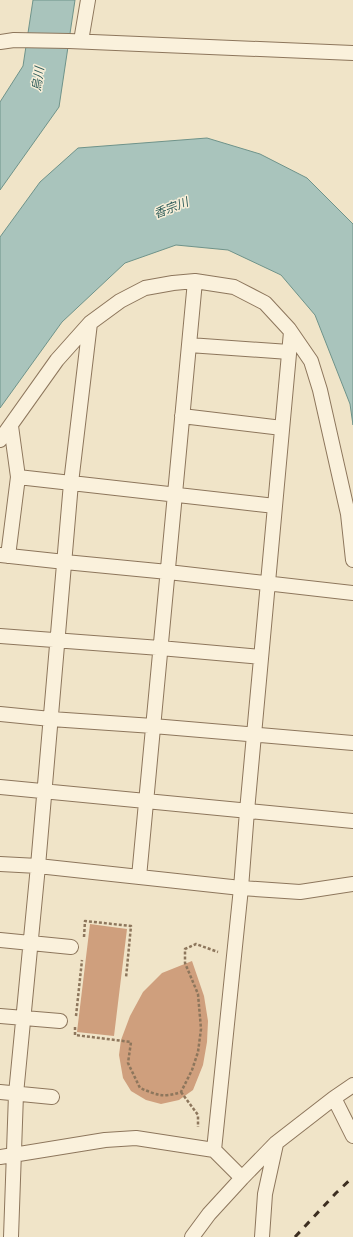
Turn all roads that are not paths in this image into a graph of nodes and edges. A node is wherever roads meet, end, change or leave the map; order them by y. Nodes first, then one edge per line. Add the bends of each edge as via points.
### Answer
1 (88, 0) edge
2 (7, 41) edge
3 (75, 41) junction
4 (353, 53) edge
5 (195, 281) junction
6 (90, 323) junction
7 (291, 332) junction
8 (189, 345) junction
9 (289, 352) junction
10 (182, 416) junction
11 (11, 426) junction
12 (282, 428) junction
13 (0, 440) edge
14 (18, 477) junction
15 (71, 483) junction
16 (175, 495) junction
17 (275, 506) junction
18 (4, 555) edge
19 (353, 560) edge
20 (65, 562) junction
21 (168, 572) junction
22 (268, 584) junction
23 (353, 594) edge
24 (0, 636) edge
25 (58, 640) junction
26 (160, 648) junction
27 (261, 657) junction
28 (0, 714) edge
29 (51, 719) junction
30 (153, 726) junction
31 (254, 735) junction
32 (353, 743) edge
33 (0, 787) edge
34 (45, 791) junction
35 (146, 801) junction
36 (247, 810) junction
37 (353, 821) edge
38 (0, 864) edge
39 (38, 866) junction
40 (139, 877) junction
41 (353, 884) edge
42 (241, 888) junction
43 (0, 940) edge
44 (31, 943) junction
45 (77, 945) road end
46 (0, 1016) edge
47 (23, 1018) junction
48 (60, 1021) dead end
49 (352, 1090) edge
50 (0, 1092) edge
51 (16, 1094) junction
52 (52, 1097) dead end
53 (334, 1098) junction
54 (353, 1136) edge
55 (276, 1144) junction
56 (214, 1150) junction
57 (6, 1156) edge
58 (242, 1178) junction
59 (11, 1237) edge
60 (192, 1237) edge
61 (262, 1237) edge

1 - 3 street
2 - 3 street
3 - 4 street
5 - 6 street via 145,288 120,301
5 - 7 street via 234,287 265,303
5 - 8 street
6 - 11 street via 57,360
6 - 15 street
7 - 9 street
7 - 19 street via 311,361 320,390 348,514
8 - 9 street
8 - 10 street
9 - 12 street
10 - 12 street
10 - 16 street
11 - 13 street
11 - 14 street
12 - 17 street
14 - 15 street
14 - 18 street
15 - 16 street
15 - 20 street
16 - 17 street
16 - 21 street
17 - 22 street
18 - 20 street
20 - 21 street
20 - 25 street
21 - 22 street
21 - 26 street
22 - 23 street
22 - 27 street
24 - 25 street
25 - 26 street
25 - 29 street
26 - 27 street
26 - 30 street
27 - 31 street
28 - 29 street
29 - 30 street
29 - 34 street
30 - 31 street
30 - 35 street
31 - 32 street
31 - 36 street
33 - 34 street
34 - 35 street
34 - 39 street
35 - 36 street
35 - 40 street
36 - 37 street
36 - 42 street
38 - 39 street
39 - 40 street
39 - 44 street
40 - 42 street
41 - 42 street via 300,892
42 - 56 street
43 - 44 street
44 - 45 street
44 - 47 street
46 - 47 street
47 - 48 street
47 - 51 street
49 - 53 street
50 - 51 street
51 - 52 street
51 - 57 street
53 - 54 street
53 - 55 street
55 - 58 street
55 - 61 street via 265,1194
56 - 57 street via 136,1138 105,1140
56 - 58 street
57 - 59 street
58 - 60 street

